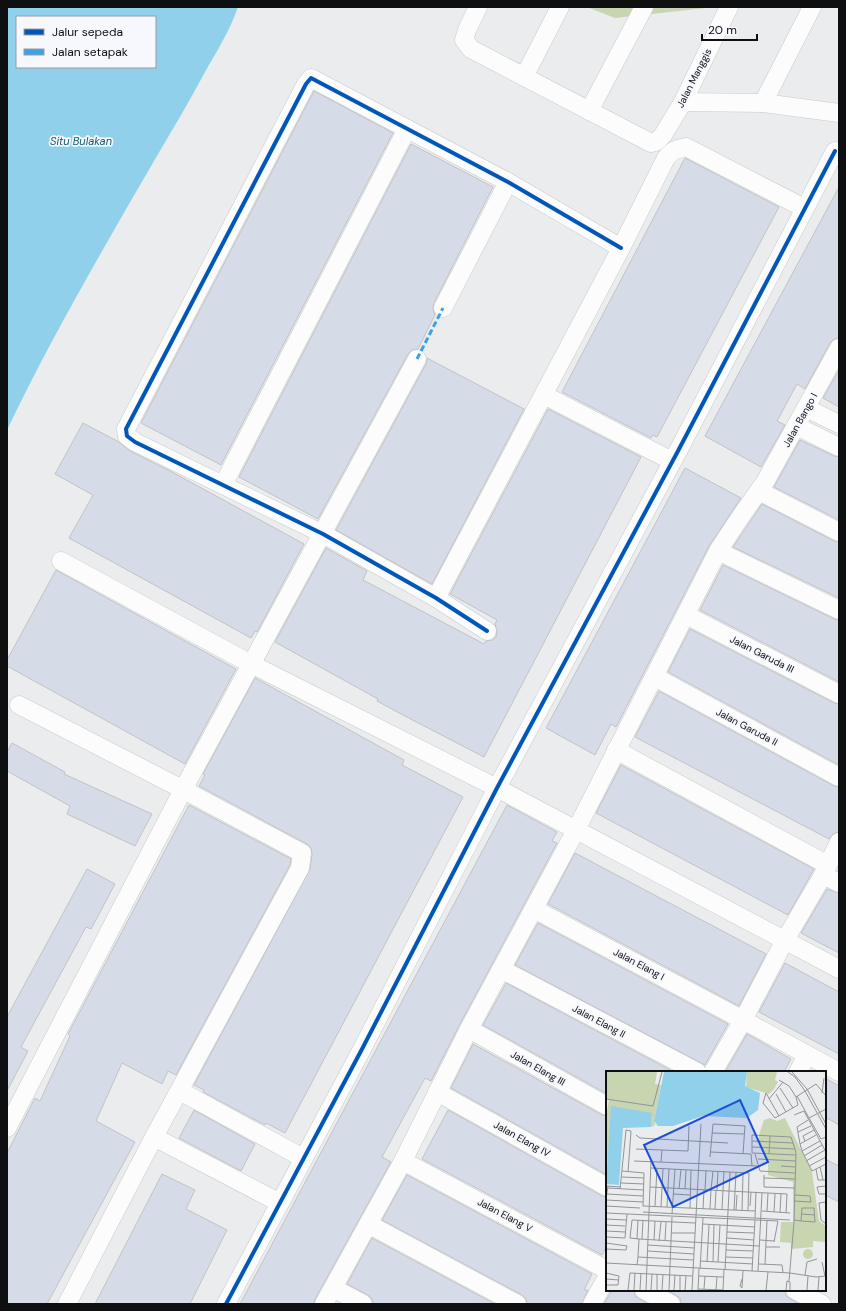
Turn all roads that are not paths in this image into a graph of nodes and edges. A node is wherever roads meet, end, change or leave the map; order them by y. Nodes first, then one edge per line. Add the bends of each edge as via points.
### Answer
1 (478, 7) edge
2 (560, 7) edge
3 (644, 7) edge
4 (729, 7) edge
5 (812, 7) edge
6 (524, 77) junction
7 (683, 102) junction
8 (763, 103) junction
9 (589, 111) junction
10 (839, 114) edge
11 (407, 129) junction
12 (834, 151) dead end
13 (508, 182) junction
14 (804, 208) junction
15 (621, 248) junction
16 (443, 308) dead end
17 (839, 348) edge
18 (417, 359) dead end
19 (544, 395) junction
20 (806, 408) junction
21 (839, 424) edge
22 (796, 426) junction
23 (839, 447) edge
24 (672, 461) junction
25 (223, 485) junction
26 (759, 491) junction
27 (839, 532) edge
28 (323, 534) junction
29 (718, 551) junction
30 (61, 560) dead end
31 (436, 598) junction
32 (839, 610) edge
33 (686, 615) junction
34 (487, 631) dead end
35 (251, 664) junction
36 (655, 677) junction
37 (839, 694) edge
38 (19, 705) dead end
39 (616, 750) junction
40 (839, 777) edge
41 (497, 788) junction
42 (184, 790) junction
43 (576, 830) junction
44 (839, 842) edge
45 (825, 870) junction
46 (839, 883) edge
47 (534, 909) junction
48 (785, 940) junction
49 (502, 969) junction
50 (839, 969) edge
51 (743, 1020) junction
52 (469, 1029) junction
53 (807, 1055) junction
54 (695, 1071) edge
55 (714, 1071) edge
56 (799, 1071) edge
57 (839, 1072) edge
58 (180, 1091) junction
59 (437, 1092) junction
60 (606, 1105) edge
61 (7, 1128) edge
62 (154, 1137) junction
63 (303, 1158) junction
64 (403, 1161) junction
65 (606, 1186) edge
66 (280, 1203) junction
67 (368, 1224) junction
68 (606, 1269) edge
69 (606, 1279) edge
70 (333, 1288) junction
71 (646, 1291) edge
72 (797, 1291) edge
73 (67, 1304) edge
74 (226, 1304) edge
75 (324, 1304) edge
76 (363, 1304) edge
77 (516, 1304) edge
78 (592, 1304) edge
79 (671, 1304) edge
80 (822, 1304) edge

1 - 6 street via 464,40 471,49
2 - 6 street
3 - 9 street
4 - 7 street, Jalan Manggis
5 - 8 street
6 - 9 street
7 - 8 street
7 - 9 street, Jalan Manggis via 662,135 656,142 651,143
8 - 10 street
11 - 13 street
11 - 25 street
11 - 25 street via 311,78 309,80 126,429 127,436 135,442
12 - 14 street
13 - 15 street
13 - 16 street
14 - 15 street via 686,147 680,148 666,158
14 - 24 street
15 - 19 street
17 - 20 street, Jalan Bango I
18 - 28 street
19 - 24 street
19 - 31 street
20 - 21 street
20 - 22 street, Jalan Bango I
22 - 23 street
22 - 26 street, Jalan Bango I
24 - 41 street
25 - 28 street
26 - 27 street
26 - 29 street, Jalan Bango I
28 - 31 street
28 - 35 street
29 - 32 street
29 - 33 street, Jalan Bango I
30 - 35 street
31 - 34 street
33 - 36 street, Jalan Bango I
33 - 37 street, Jalan Garuda III
35 - 41 street
35 - 42 street
36 - 39 street, Jalan Bango I
36 - 40 street, Jalan Garuda II
38 - 42 street
39 - 43 street, Jalan Bango I
39 - 45 street
41 - 43 street
41 - 63 street
42 - 58 street via 302,854 300,868
42 - 61 street
43 - 47 street, Jalan Bango I
43 - 48 street
44 - 45 street
45 - 46 street
45 - 48 street
47 - 49 street, Jalan Bango I
47 - 51 street, Jalan Elang I
48 - 50 street
48 - 51 street
49 - 52 street, Jalan Bango I
49 - 54 street, Jalan Elang II
51 - 53 street, Jalan Elang I
51 - 55 street
52 - 59 street, Jalan Bango I
52 - 60 street, Jalan Elang III
53 - 56 street
53 - 57 street, Jalan Elang I
58 - 62 street
58 - 63 street
59 - 64 street, Jalan Bango I
59 - 65 street, Jalan Elang IV
62 - 66 street
62 - 73 street
63 - 66 street
64 - 67 street, Jalan Bango I
64 - 68 street, Jalan Elang V
66 - 74 street
67 - 70 street, Jalan Bango I
67 - 77 street
69 - 78 street
70 - 75 street, Jalan Bango I
70 - 76 street
71 - 79 street
72 - 80 street

